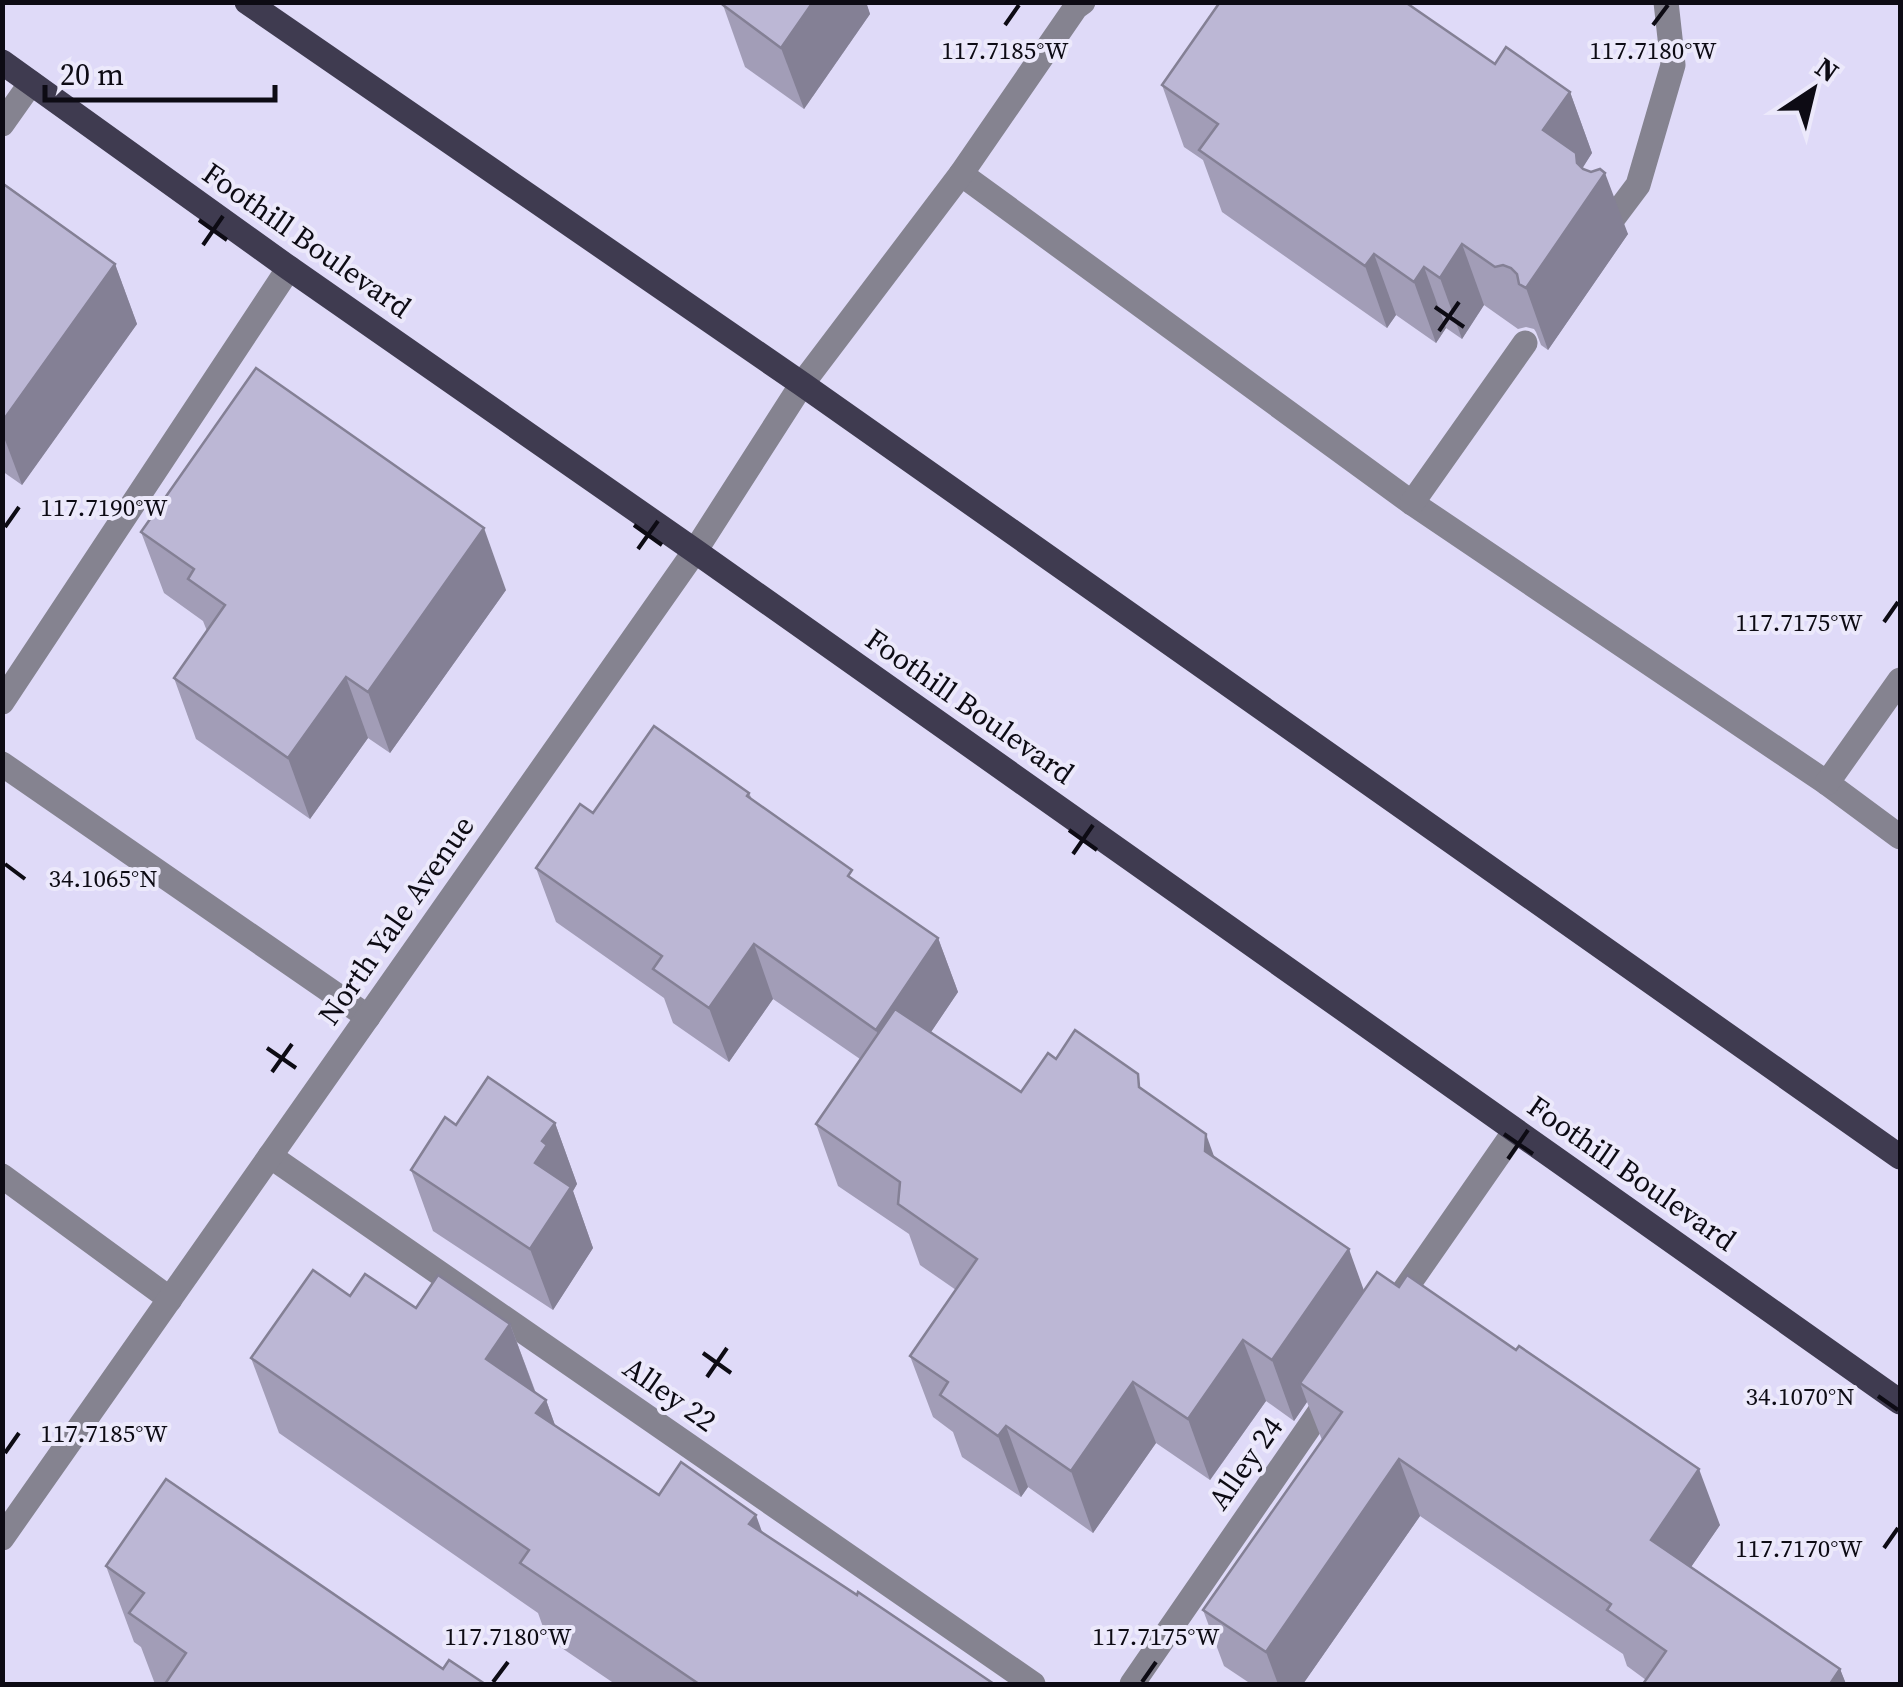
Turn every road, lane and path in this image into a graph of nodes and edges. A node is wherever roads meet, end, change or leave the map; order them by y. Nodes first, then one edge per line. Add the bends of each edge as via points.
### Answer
1 (247, 2) edge
2 (1083, 2) edge
3 (1666, 2) edge
4 (2, 62) edge
5 (31, 83) junction
6 (2, 124) edge
7 (960, 174) junction
8 (1614, 217) dead end
9 (289, 268) junction
10 (1525, 343) edge
11 (802, 384) junction
12 (1412, 503) junction
13 (695, 551) junction
14 (1900, 680) edge
15 (2, 702) edge
16 (2, 764) edge
17 (1826, 784) junction
18 (1900, 837) edge
19 (368, 1017) junction
20 (1514, 1131) junction
21 (270, 1156) junction
22 (1900, 1157) edge
23 (2, 1176) edge
24 (170, 1299) junction
25 (1379, 1326) edge
26 (1346, 1375) edge
27 (1900, 1402) edge
28 (11, 1508) edge
29 (2, 1538) edge
30 (1033, 1684) edge
31 (1132, 1684) edge

1 - 11 main road
2 - 7 street, North Yale Avenue
3 - 8 street via 1674,65 1638,185
4 - 5 main road, Foothill Boulevard
5 - 6 street
5 - 9 main road, Foothill Boulevard
7 - 11 street, North Yale Avenue
7 - 12 street
9 - 13 main road, Foothill Boulevard
9 - 15 street
10 - 12 street
11 - 13 street, North Yale Avenue
11 - 22 main road
12 - 17 street
13 - 19 street, North Yale Avenue
13 - 20 main road, Foothill Boulevard
14 - 17 street
16 - 19 street
17 - 18 street
19 - 21 street, North Yale Avenue
20 - 25 street
20 - 27 main road, Foothill Boulevard
21 - 24 street, North Yale Avenue
21 - 30 street, Alley 22
23 - 24 street
24 - 28 street, North Yale Avenue
26 - 31 street, Alley 24
28 - 29 street, North Yale Avenue

